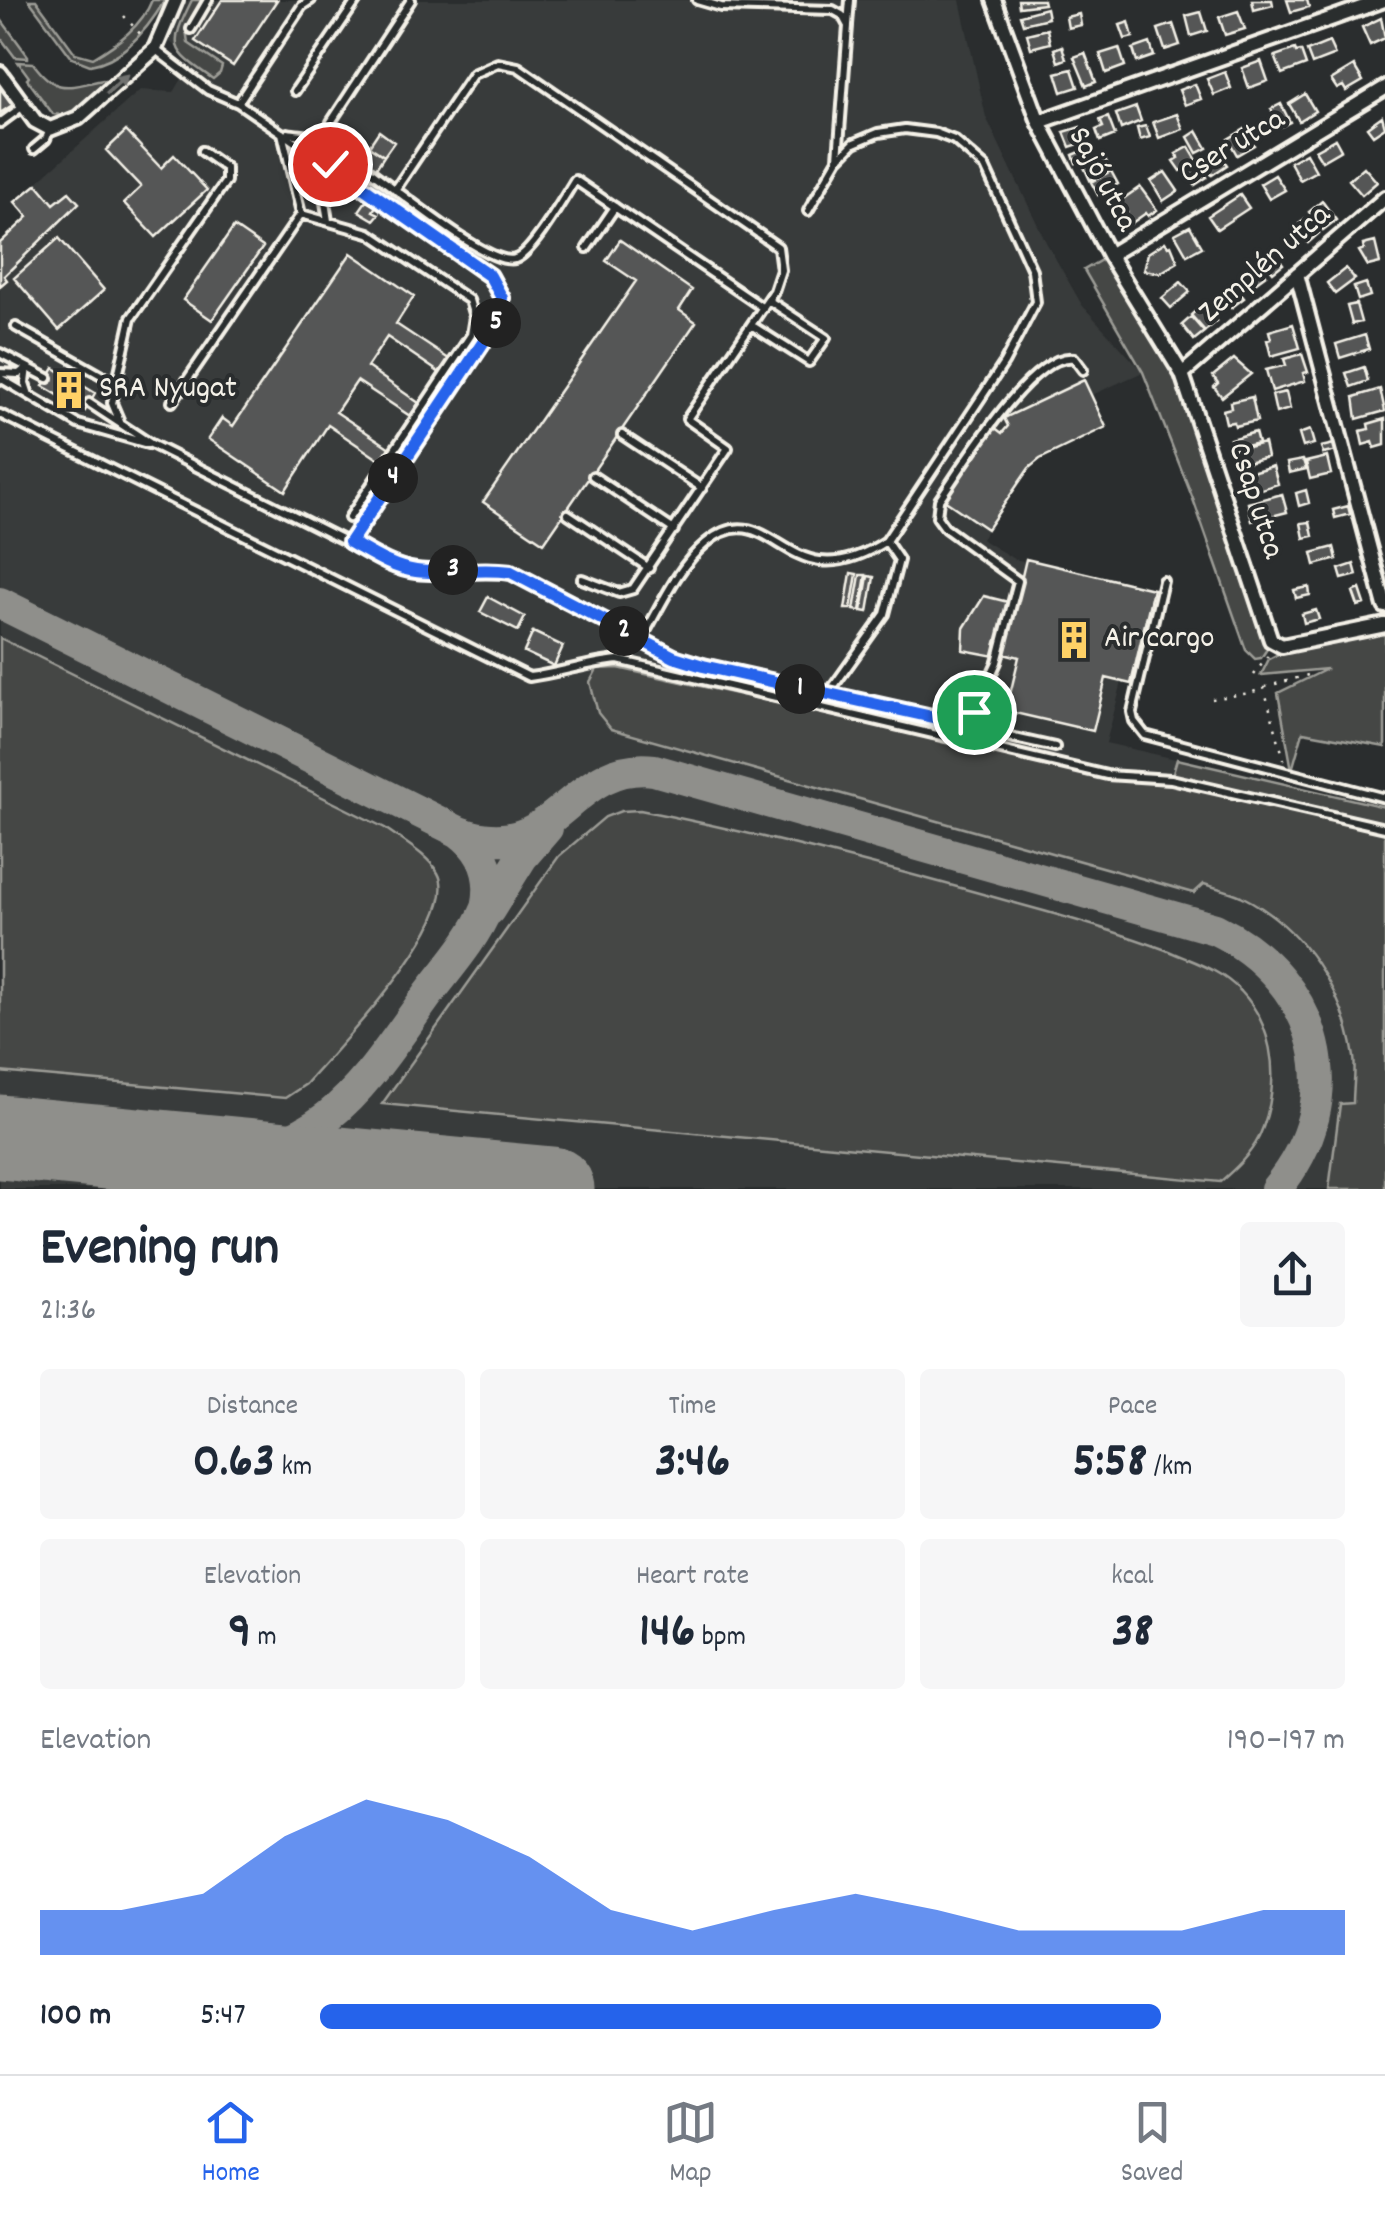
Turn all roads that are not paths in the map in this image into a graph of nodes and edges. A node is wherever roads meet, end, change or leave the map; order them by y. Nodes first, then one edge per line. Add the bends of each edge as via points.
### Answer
1 (176, 0) edge
2 (208, 0) edge
3 (311, 0) edge
4 (357, 0) edge
5 (411, 0) edge
6 (698, 0) edge
7 (850, 0) edge
8 (994, 0) edge
9 (1384, 0) edge
10 (848, 26) junction
11 (191, 29) dead end
12 (155, 49) junction
13 (0, 73) edge
14 (1385, 88) edge
15 (295, 91) dead end
16 (238, 103) junction
17 (24, 106) junction
18 (331, 122) dead end
19 (1039, 122) junction
20 (0, 123) edge
21 (50, 129) junction
22 (282, 132) junction
23 (34, 150) dead end
24 (202, 151) dead end
25 (318, 156) junction
26 (838, 159) junction
27 (395, 190) junction
28 (1385, 198) edge
29 (615, 207) junction
30 (808, 211) dead end
31 (301, 214) junction
32 (328, 221) junction
33 (587, 248) dead end
34 (1109, 255) junction
35 (1297, 274) junction
36 (768, 300) junction
37 (762, 308) junction
38 (752, 324) junction
39 (16, 327) dead end
40 (0, 353) edge
41 (27, 367) junction
42 (1083, 370) dead end
43 (1182, 374) junction
44 (0, 376) edge
45 (48, 378) dead end
46 (115, 383) junction
47 (30, 396) junction
48 (172, 402) dead end
49 (90, 403) dead end
50 (0, 414) edge
51 (120, 424) junction
52 (622, 434) dead end
53 (151, 444) junction
54 (593, 476) dead end
55 (702, 488) junction
56 (568, 514) dead end
57 (349, 518) dead end
58 (674, 530) junction
59 (886, 541) junction
60 (350, 542) junction
61 (649, 568) junction
62 (582, 579) dead end
63 (1163, 580) dead end
64 (1385, 606) edge
65 (1385, 625) edge
66 (640, 640) junction
67 (828, 694) junction
68 (968, 725) junction
69 (1055, 747) dead end
70 (1385, 798) edge
71 (1385, 828) edge

1 - 12 street
2 - 11 lane
3 - 16 lane
4 - 15 lane
5 - 18 lane
6 - 10 lane via 721,7 833,10
7 - 10 lane
8 - 19 street, Sajó utca
9 - 19 street
10 - 26 lane
12 - 16 lane via 208,90
21 -> 12 street via 78,118
13 - 17 street
14 - 34 street, Cser utca
16 - 22 lane
17 - 20 lane
17 - 21 street
19 - 34 street, Sajó utca
21 - 23 lane
22 - 25 lane
22 - 27 lane via 320,139
22 - 31 lane
24 - 46 lane via 226,168 226,182 131,318
25 - 32 lane
25 - 60 lane via 490,276 502,298 494,326
26 - 30 lane
26 - 59 lane via 854,143 905,129 936,133 970,152 984,167 1032,270 1036,302 1004,364
27 - 29 lane via 504,260 529,247 575,180
27 - 36 lane via 473,74 498,63 518,67 778,247 782,270
28 - 35 street, Zemplén utca
29 - 33 lane
29 - 37 lane
31 - 32 lane
31 - 48 lane
32 - 57 lane via 369,233 469,300 474,317 470,334
34 - 43 street, Sajó utca
35 - 43 street, Zemplén utca
35 - 64 street
36 - 37 lane
36 - 38 lane via 826,338 810,362
37 - 38 lane
38 - 55 lane via 687,419 728,448
39 - 46 lane
40 - 41 lane
41 - 44 lane
41 - 45 lane
41 - 47 lane
42 - 68 lane via 1074,358 1052,360 1010,400 939,500 945,528 1018,581 998,662
43 - 65 street, Csap utca via 1275,644
44 - 47 lane
46 - 51 lane via 112,403
47 - 53 lane via 78,424
49 - 51 lane
50 - 71 lane via 529,676 618,660 1052,763 1171,779
51 - 53 lane
52 - 55 lane
53 - 60 lane
54 - 58 lane
55 - 58 lane
56 - 61 lane
58 - 61 lane
59 - 66 lane via 866,554 818,561 752,528 733,530 708,541 683,568
59 - 67 lane via 899,560 886,614
60 - 66 lane via 413,571 511,572
61 - 62 lane via 625,593
63 - 70 lane via 1132,712 1138,729 1154,739
66 - 67 lane via 703,666
67 - 68 lane
68 - 69 lane

